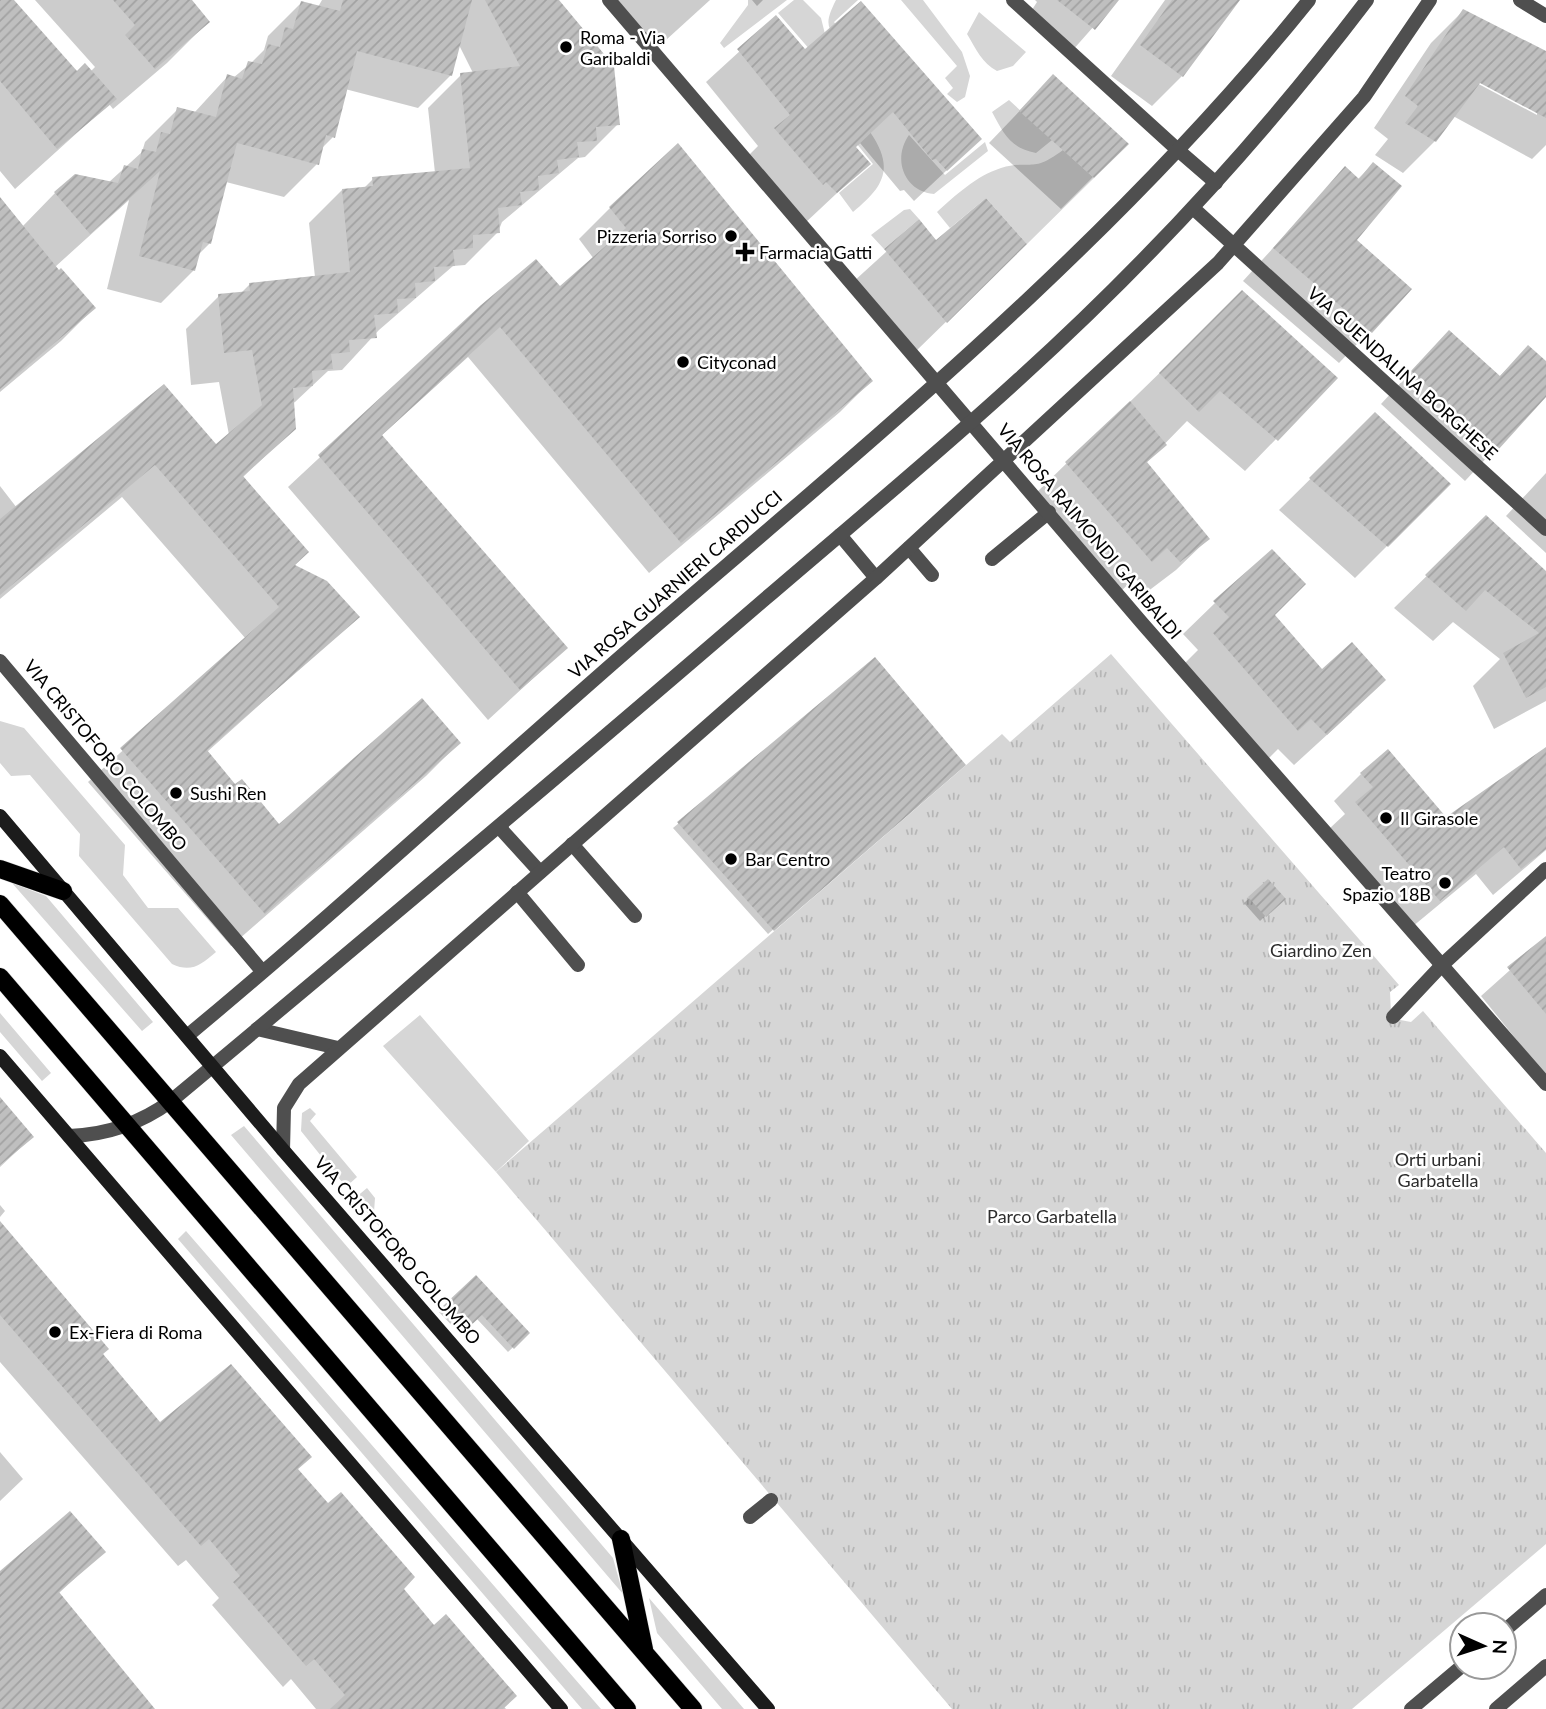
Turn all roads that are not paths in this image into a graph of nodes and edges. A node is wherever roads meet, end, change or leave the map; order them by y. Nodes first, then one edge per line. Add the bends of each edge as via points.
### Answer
1 (609, 0) edge
2 (1013, 0) edge
3 (1309, 0) edge
4 (1367, 0) edge
5 (1430, 0) edge
6 (1520, 0) edge
7 (1546, 16) edge
8 (1180, 151) junction
9 (1216, 183) junction
10 (1192, 208) junction
11 (1234, 245) junction
12 (938, 381) junction
13 (972, 421) junction
14 (1005, 460) junction
15 (1049, 512) junction
16 (1546, 529) edge
17 (840, 535) junction
18 (909, 548) junction
19 (992, 559) dead end
20 (932, 575) dead end
21 (876, 578) junction
22 (0, 661) edge
23 (0, 816) edge
24 (499, 828) junction
25 (572, 844) junction
26 (0, 869) edge
27 (1546, 869) edge
28 (540, 872) junction
29 (63, 891) junction
30 (517, 892) junction
31 (0, 904) edge
32 (635, 916) dead end
33 (578, 965) dead end
34 (1442, 965) junction
35 (262, 971) junction
36 (0, 977) edge
37 (1393, 1017) dead end
38 (257, 1029) junction
39 (187, 1036) junction
40 (338, 1048) junction
41 (0, 1056) edge
42 (213, 1065) junction
43 (1546, 1084) edge
44 (171, 1101) junction
45 (128, 1124) junction
46 (69, 1136) junction
47 (283, 1150) junction
48 (771, 1500) dead end
49 (750, 1517) dead end
50 (621, 1539) junction
51 (1546, 1595) edge
52 (1518, 1619) edge
53 (645, 1653) junction
54 (1546, 1667) edge
55 (1448, 1678) edge
56 (561, 1709) edge
57 (627, 1709) edge
58 (692, 1709) edge
59 (768, 1709) edge
60 (1411, 1709) edge
61 (1496, 1709) edge

1 - 12 street, VIA ROSA RAIMONDI GARIBALDI
2 - 8 street
3 - 8 street, VIA ROSA GUARNIERI CARDUCCI
4 - 9 street via 1305,82
5 - 11 street via 1364,97
6 - 7 street
8 - 9 street
8 - 12 street, VIA ROSA GUARNIERI CARDUCCI
9 - 10 street
10 - 11 street
10 - 13 street via 1095,307
11 - 14 street
11 - 16 street, VIA GUENDALINA BORGHESE
12 - 13 street, VIA ROSA RAIMONDI GARIBALDI
12 - 35 street, VIA ROSA GUARNIERI CARDUCCI
13 - 14 street, VIA ROSA RAIMONDI GARIBALDI
13 - 17 street
14 - 15 street, VIA ROSA RAIMONDI GARIBALDI
14 - 18 street
15 - 19 street
15 - 34 street, VIA ROSA RAIMONDI GARIBALDI
17 - 21 street
17 - 24 street
18 - 20 street
18 - 21 street
21 - 25 street
22 - 35 street, VIA CRISTOFORO COLOMBO
23 - 29 main road, VIA CRISTOFORO COLOMBO
24 - 28 street
24 - 38 street
25 - 28 street
25 - 32 street
26 - 29 main road
27 - 34 street
28 - 30 street
29 - 39 main road, VIA CRISTOFORO COLOMBO
30 - 33 street
30 - 40 street
31 - 44 main road
34 - 37 street
34 - 43 street, VIA ROSA RAIMONDI GARIBALDI
35 - 39 street, VIA ROSA GUARNIERI CARDUCCI
36 - 45 main road
38 - 40 street
38 - 42 street
39 - 42 main road, VIA CRISTOFORO COLOMBO
40 - 47 street via 288,1099
41 - 46 main road
42 - 44 street
42 - 47 main road, VIA CRISTOFORO COLOMBO
44 - 45 street
44 - 53 main road
45 - 46 street
45 - 57 main road
46 - 56 main road
47 - 50 main road, VIA CRISTOFORO COLOMBO
48 - 49 street
50 - 53 main road
50 - 59 main road, VIA CRISTOFORO COLOMBO
51 - 52 street
53 - 58 main road
54 - 61 street
55 - 60 street

